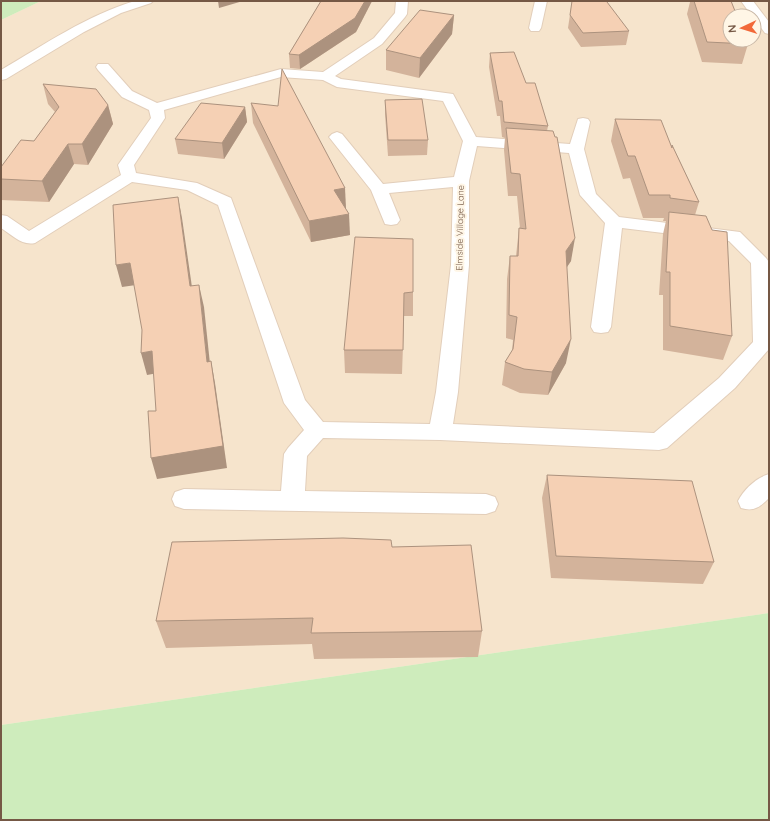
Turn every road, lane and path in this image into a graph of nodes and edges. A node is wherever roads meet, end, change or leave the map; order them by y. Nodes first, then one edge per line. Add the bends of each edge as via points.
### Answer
1 (147, 1) edge
2 (402, 1) edge
3 (541, 1) edge
4 (746, 1) edge
5 (535, 28) dead end
6 (769, 30) edge
7 (103, 67) dead end
8 (1, 76) edge
9 (326, 76) junction
10 (156, 108) junction
11 (583, 122) dead end
12 (337, 137) dead end
13 (471, 141) junction
14 (576, 149) junction
15 (129, 177) junction
16 (461, 181) junction
17 (380, 189) junction
18 (1, 220) edge
19 (391, 220) dead end
20 (614, 222) junction
21 (601, 328) dead end
22 (748, 360) junction
23 (769, 362) edge
24 (317, 430) junction
25 (440, 432) junction
26 (769, 483) edge
27 (184, 499) dead end
28 (292, 500) junction
29 (750, 501) dead end
30 (486, 504) dead end

1 - 8 street via 117,10 80,29
2 - 9 street via 400,14 378,41
3 - 5 street
4 - 6 street
7 - 10 street via 127,94
9 - 10 street via 281,73
9 - 13 street via 337,84 448,98
10 - 15 street via 158,118 126,164
11 - 14 street
12 - 17 street
13 - 14 street
13 - 16 street, Elmside Village Lane
14 - 20 street via 588,195
15 - 18 street via 29,239
15 - 24 street via 191,186 226,202 295,403
16 - 17 street
16 - 25 street, Elmside Village Lane via 460,265 447,392
17 - 19 street
20 - 21 street
20 - 22 street via 734,236 760,262 764,343
22 - 23 street
22 - 25 street via 727,383 659,442
24 - 25 street
24 - 28 street via 296,454
26 - 29 street
27 - 28 street
28 - 30 street

